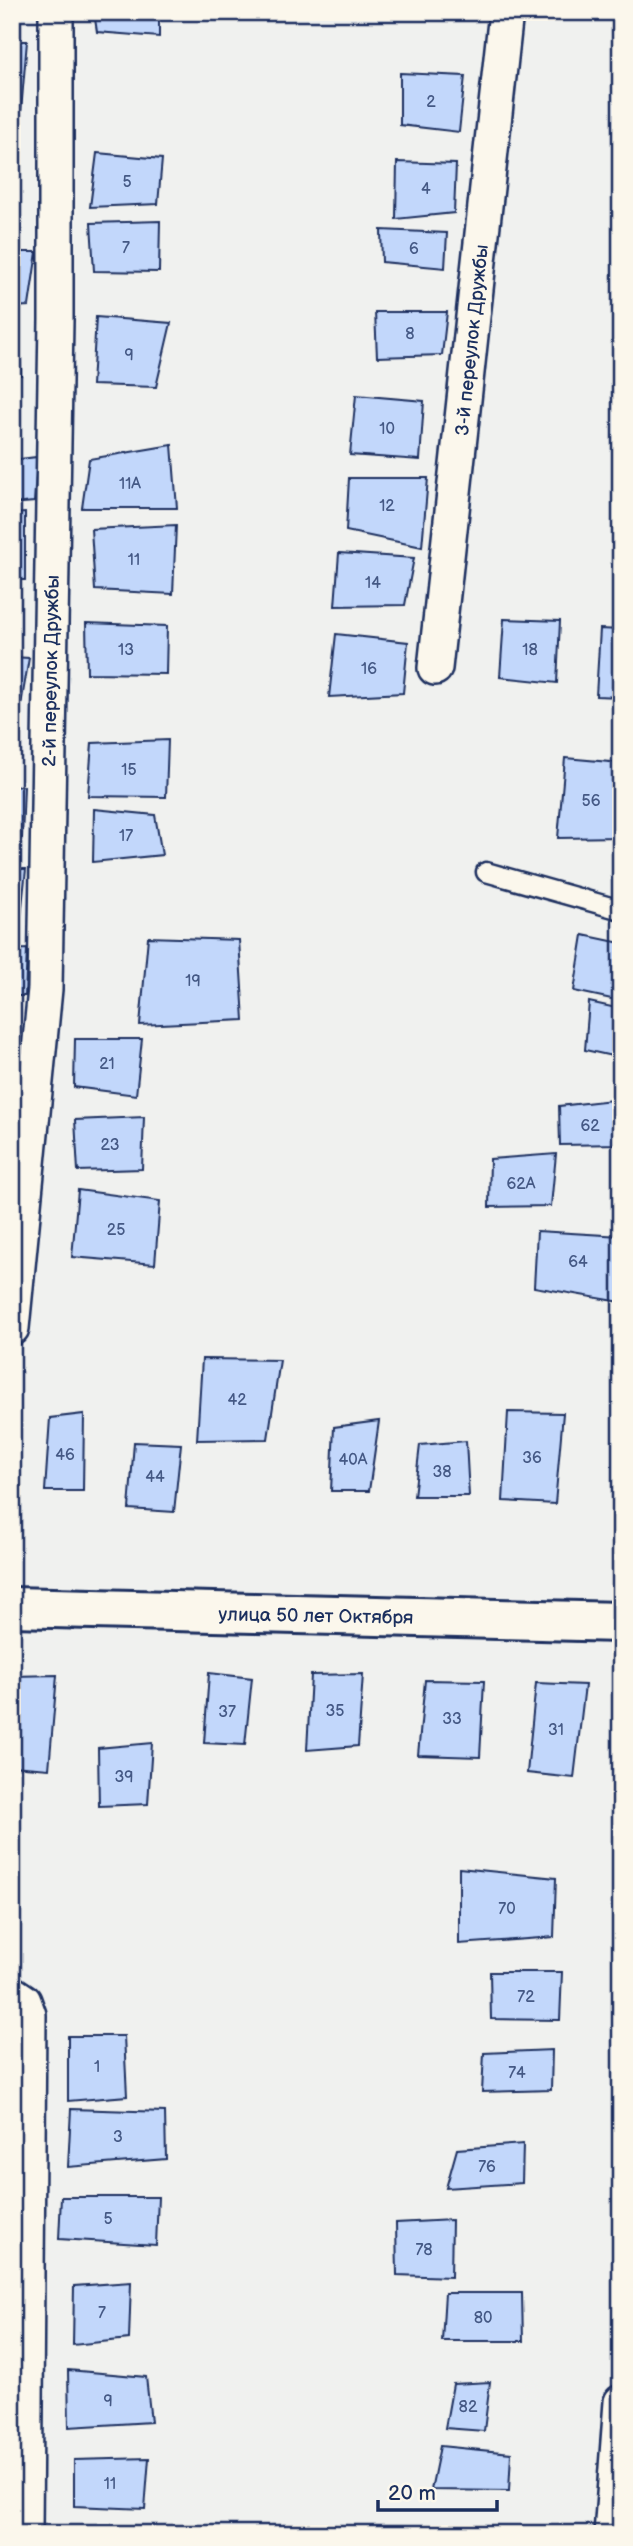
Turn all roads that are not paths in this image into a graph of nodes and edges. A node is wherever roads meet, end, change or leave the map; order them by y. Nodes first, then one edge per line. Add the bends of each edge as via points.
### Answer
1 (56, 12) edge
2 (506, 12) edge
3 (435, 668) dead end
4 (486, 872) dead end
5 (621, 910) edge
6 (12, 1328) edge
7 (12, 1607) edge
8 (621, 1622) edge
9 (12, 1993) edge
10 (621, 2402) edge
11 (25, 2534) edge
12 (611, 2534) edge

1 - 6 street, 2-й переулок Дружбы via 45,989
2 - 3 street, 3-й переулок Дружбы
4 - 5 lane
7 - 8 main road, улица 50 лет Октября
9 - 11 street via 24,2001 29,2015
10 - 12 street

